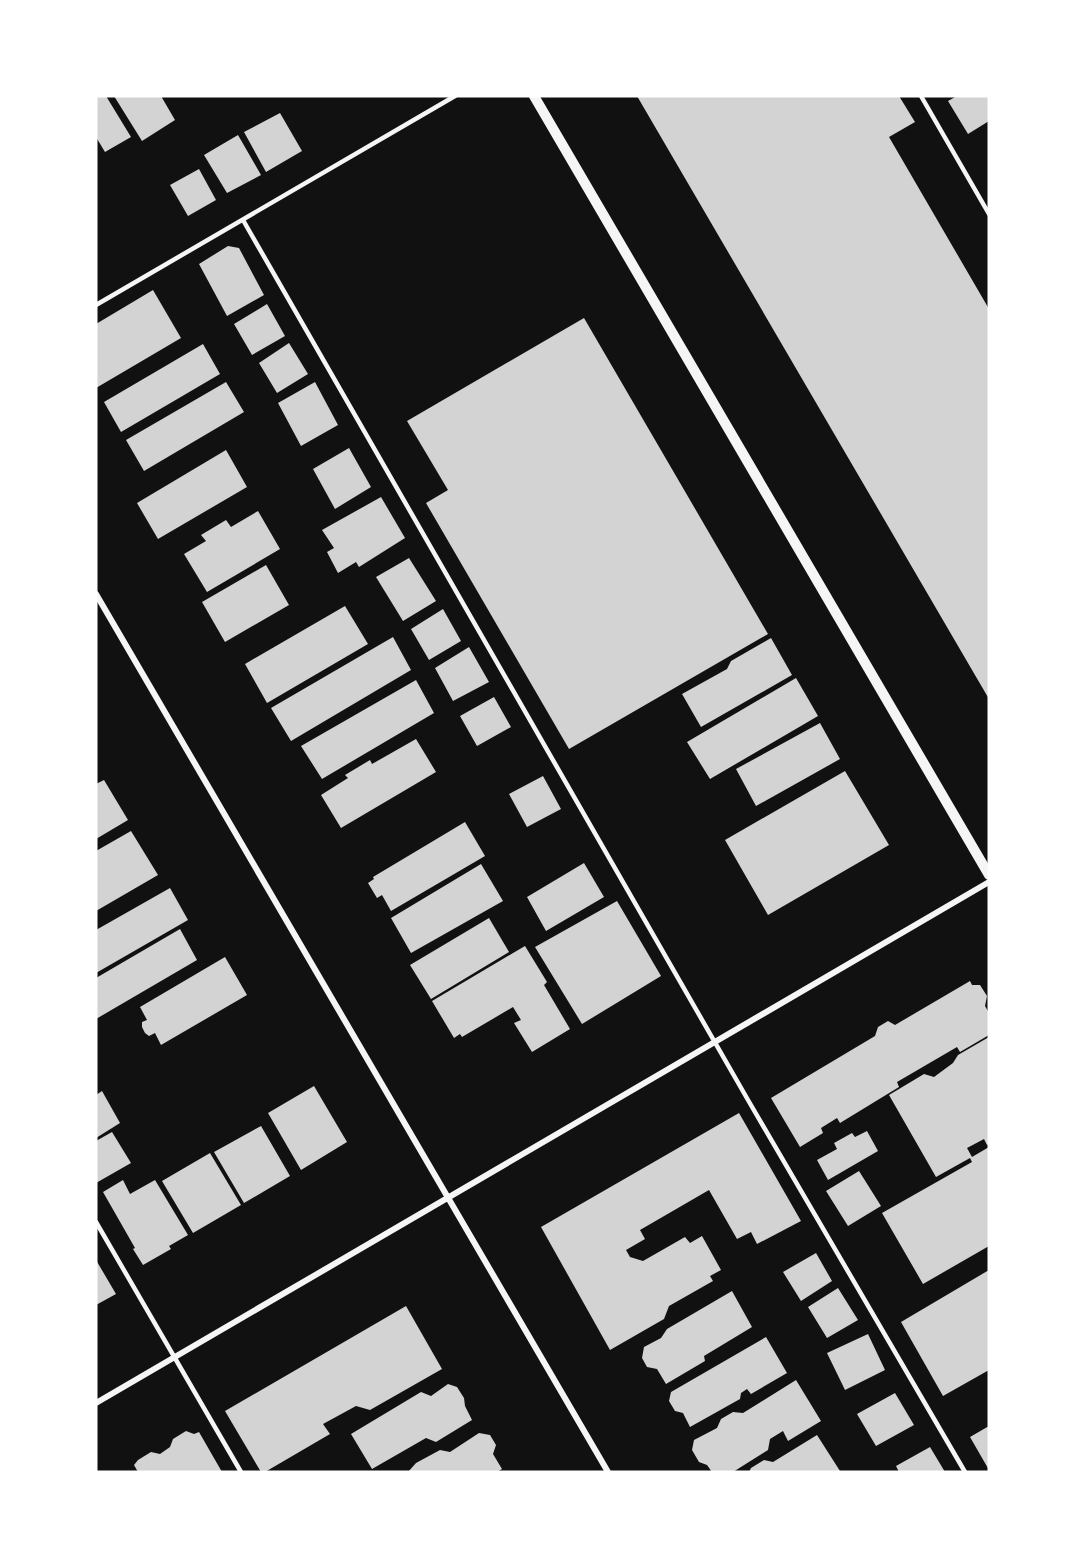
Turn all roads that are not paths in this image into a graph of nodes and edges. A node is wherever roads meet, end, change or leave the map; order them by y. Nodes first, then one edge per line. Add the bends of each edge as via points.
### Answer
1 (455, 96) edge
2 (534, 96) edge
3 (921, 96) edge
4 (989, 214) edge
5 (243, 220) junction
6 (96, 305) edge
7 (96, 594) edge
8 (989, 875) edge
9 (989, 882) edge
10 (714, 1042) junction
11 (448, 1197) junction
12 (96, 1222) edge
13 (175, 1357) junction
14 (96, 1403) edge
15 (241, 1472) edge
16 (608, 1472) edge
17 (965, 1472) edge

1 - 5 lane
2 - 8 street
3 - 4 lane
5 - 6 lane
5 - 10 lane
7 - 11 street
9 - 10 street
10 - 11 street
10 - 17 lane
11 - 13 street
11 - 16 street
12 - 13 lane
13 - 14 street
13 - 15 lane

